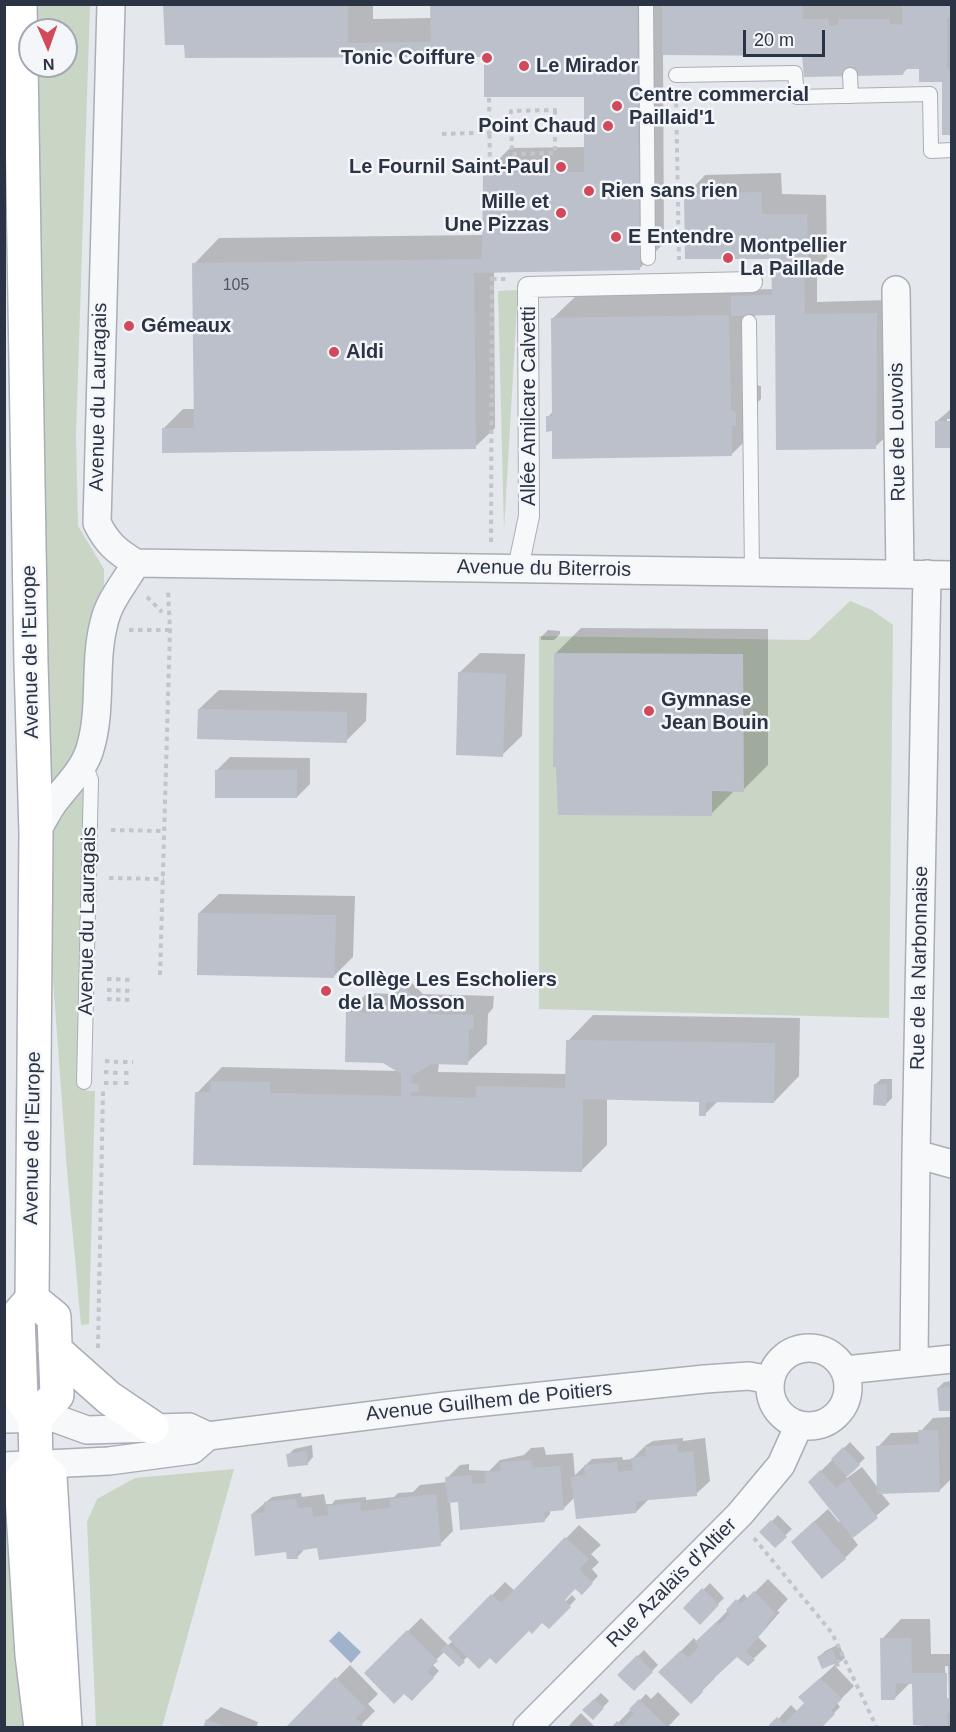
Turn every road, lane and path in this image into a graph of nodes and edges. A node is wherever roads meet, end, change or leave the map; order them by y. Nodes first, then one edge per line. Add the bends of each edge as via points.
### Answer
1 (20, 4) edge
2 (111, 4) edge
3 (646, 4) edge
4 (676, 75) joint
5 (850, 75) dead end
6 (851, 96) junction
7 (489, 98) dead end
8 (512, 132) junction
9 (490, 133) junction
10 (442, 134) dead end
11 (951, 150) edge
12 (490, 172) dead end
13 (648, 258) dead end
14 (492, 273) dead end
15 (752, 282) dead end
16 (680, 284) junction
17 (896, 290) dead end
18 (749, 322) dead end
19 (136, 562) junction
20 (482, 568) junction
21 (518, 568) junction
22 (752, 572) junction
23 (900, 574) junction
24 (939, 575) edge
25 (169, 590) dead end
26 (150, 600) dead end
27 (162, 612) dead end
28 (126, 629) dead end
29 (170, 630) junction
30 (84, 761) junction
31 (111, 830) dead end
32 (165, 831) junction
33 (36, 833) junction
34 (109, 878) dead end
35 (164, 879) junction
36 (160, 975) dead end
37 (107, 979) dead end
38 (134, 980) dead end
39 (106, 990) dead end
40 (134, 991) dead end
41 (106, 999) dead end
42 (134, 1000) dead end
43 (104, 1061) dead end
44 (133, 1062) dead end
45 (104, 1072) dead end
46 (133, 1073) dead end
47 (84, 1082) joint
48 (104, 1083) junction
49 (133, 1083) dead end
50 (916, 1154) junction
51 (951, 1164) edge
52 (32, 1299) junction
53 (56, 1350) junction
54 (951, 1359) edge
55 (914, 1362) junction
56 (845, 1370) junction
57 (84, 1376) junction
58 (770, 1380) junction
59 (20, 1418) edge
60 (799, 1425) junction
61 (152, 1427) junction
62 (208, 1436) junction
63 (20, 1465) edge
64 (740, 1514) junction
65 (41, 1728) edge
66 (65, 1728) edge
67 (527, 1728) edge
68 (877, 1728) edge

1 - 33 main road, Avenue de l'Europe
2 - 19 street, Avenue du Lauragais via 97,523 110,545
3 - 13 lane
4 - 6 lane via 795,73 797,97
4 - 16 path
5 - 6 lane
6 - 11 lane via 930,94 931,151
7 - 9 path
8 - 8 path via 512,154 555,153 555,110 511,111
8 - 9 path
9 - 10 path
9 - 12 path
14 - 20 path via 491,541
15 - 16 street, Allée Amilcare Calvetti
16 - 21 street, Allée Amilcare Calvetti via 528,286 529,516
17 - 23 street, Rue de Louvois
18 - 22 lane
19 - 20 street, Avenue du Biterrois
19 - 30 street via 110,603 104,622 95,723
20 - 21 street, Avenue du Biterrois
21 - 22 street, Avenue du Biterrois
22 - 23 street, Avenue du Biterrois
23 - 24 street, Avenue du Biterrois
24 - 50 street, Rue de la Narbonnaise
25 - 29 path
26 - 27 path
28 - 29 path
29 - 32 path
30 - 33 street
30 - 47 lane, Avenue du Lauragais via 91,780
31 - 32 path
32 - 35 path
33 - 52 main road, Avenue de l'Europe
34 - 35 path
35 - 36 path
37 - 38 path
39 - 40 path
41 - 42 path
43 - 44 path
45 - 46 path
47 - 48 path
48 - 49 path
48 - 57 path via 97,1355
50 - 51 street
50 - 55 street, Rue de la Narbonnaise
52 - 53 main road via 54,1317
52 - 59 main road, Avenue de l'Europe via 18,1315
53 - 57 main road
53 - 59 main road via 57,1395
54 - 55 street
55 - 56 street
56 - 58 street via 828,1352 804,1348 781,1359
56 - 60 street via 848,1388 843,1407 835,1417 824,1424
57 - 61 main road
58 - 60 street via 770,1392 779,1413
58 - 62 street, Avenue Guilhem de Poitiers via 749,1376 705,1379
59 - 61 street, Avenue Guilhem de Poitiers via 54,1418 87,1430
59 - 63 main road
60 - 64 street, Rue Azalaïs d'Altier via 781,1465
61 - 62 street, Avenue Guilhem de Poitiers via 189,1427
62 - 63 street, Avenue Guilhem de Poitiers via 192,1450 109,1461
63 - 65 main road via 32,1655
63 - 66 main road via 50,1476
64 - 67 street, Rue Azalaïs d'Altier
64 - 68 path via 752,1536 832,1633

